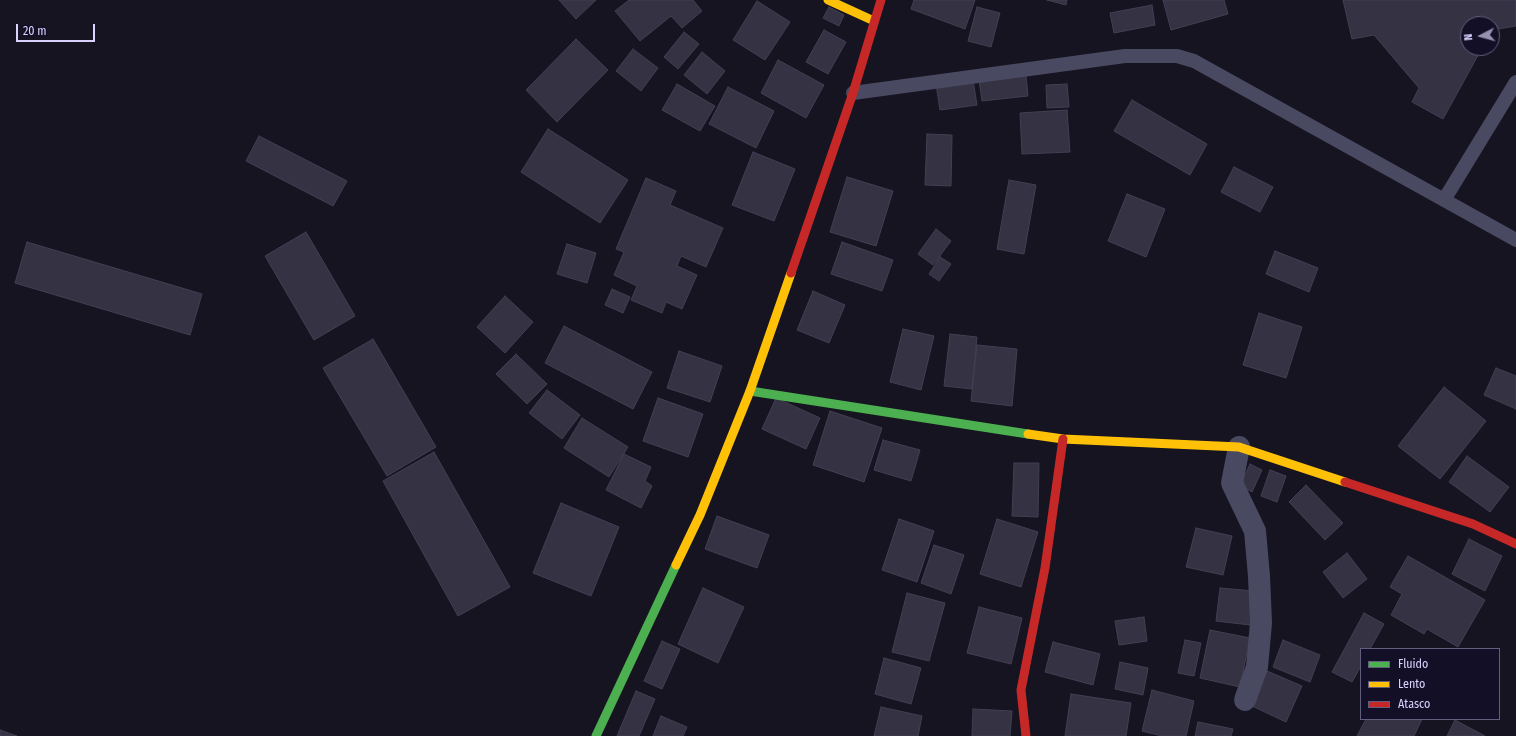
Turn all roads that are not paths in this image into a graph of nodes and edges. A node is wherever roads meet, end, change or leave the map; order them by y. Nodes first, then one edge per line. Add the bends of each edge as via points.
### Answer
1 (828, 0) edge
2 (881, 0) edge
3 (874, 21) junction
4 (1516, 82) edge
5 (854, 93) junction
6 (1444, 200) junction
7 (1516, 240) edge
8 (750, 391) junction
9 (1063, 439) junction
10 (1239, 447) junction
11 (1516, 544) edge
12 (1245, 700) dead end
13 (596, 736) edge
14 (1026, 736) edge

1 - 3 street
2 - 3 street
3 - 5 street
4 - 6 lane
5 - 6 lane via 1125,56 1176,56 1194,61
5 - 8 street
6 - 7 lane
8 - 9 street
8 - 13 street via 700,515
9 - 10 street
9 - 14 street via 1045,568 1021,690
10 - 11 street via 1473,524
10 - 12 street via 1232,483 1255,531 1261,624 1257,668

